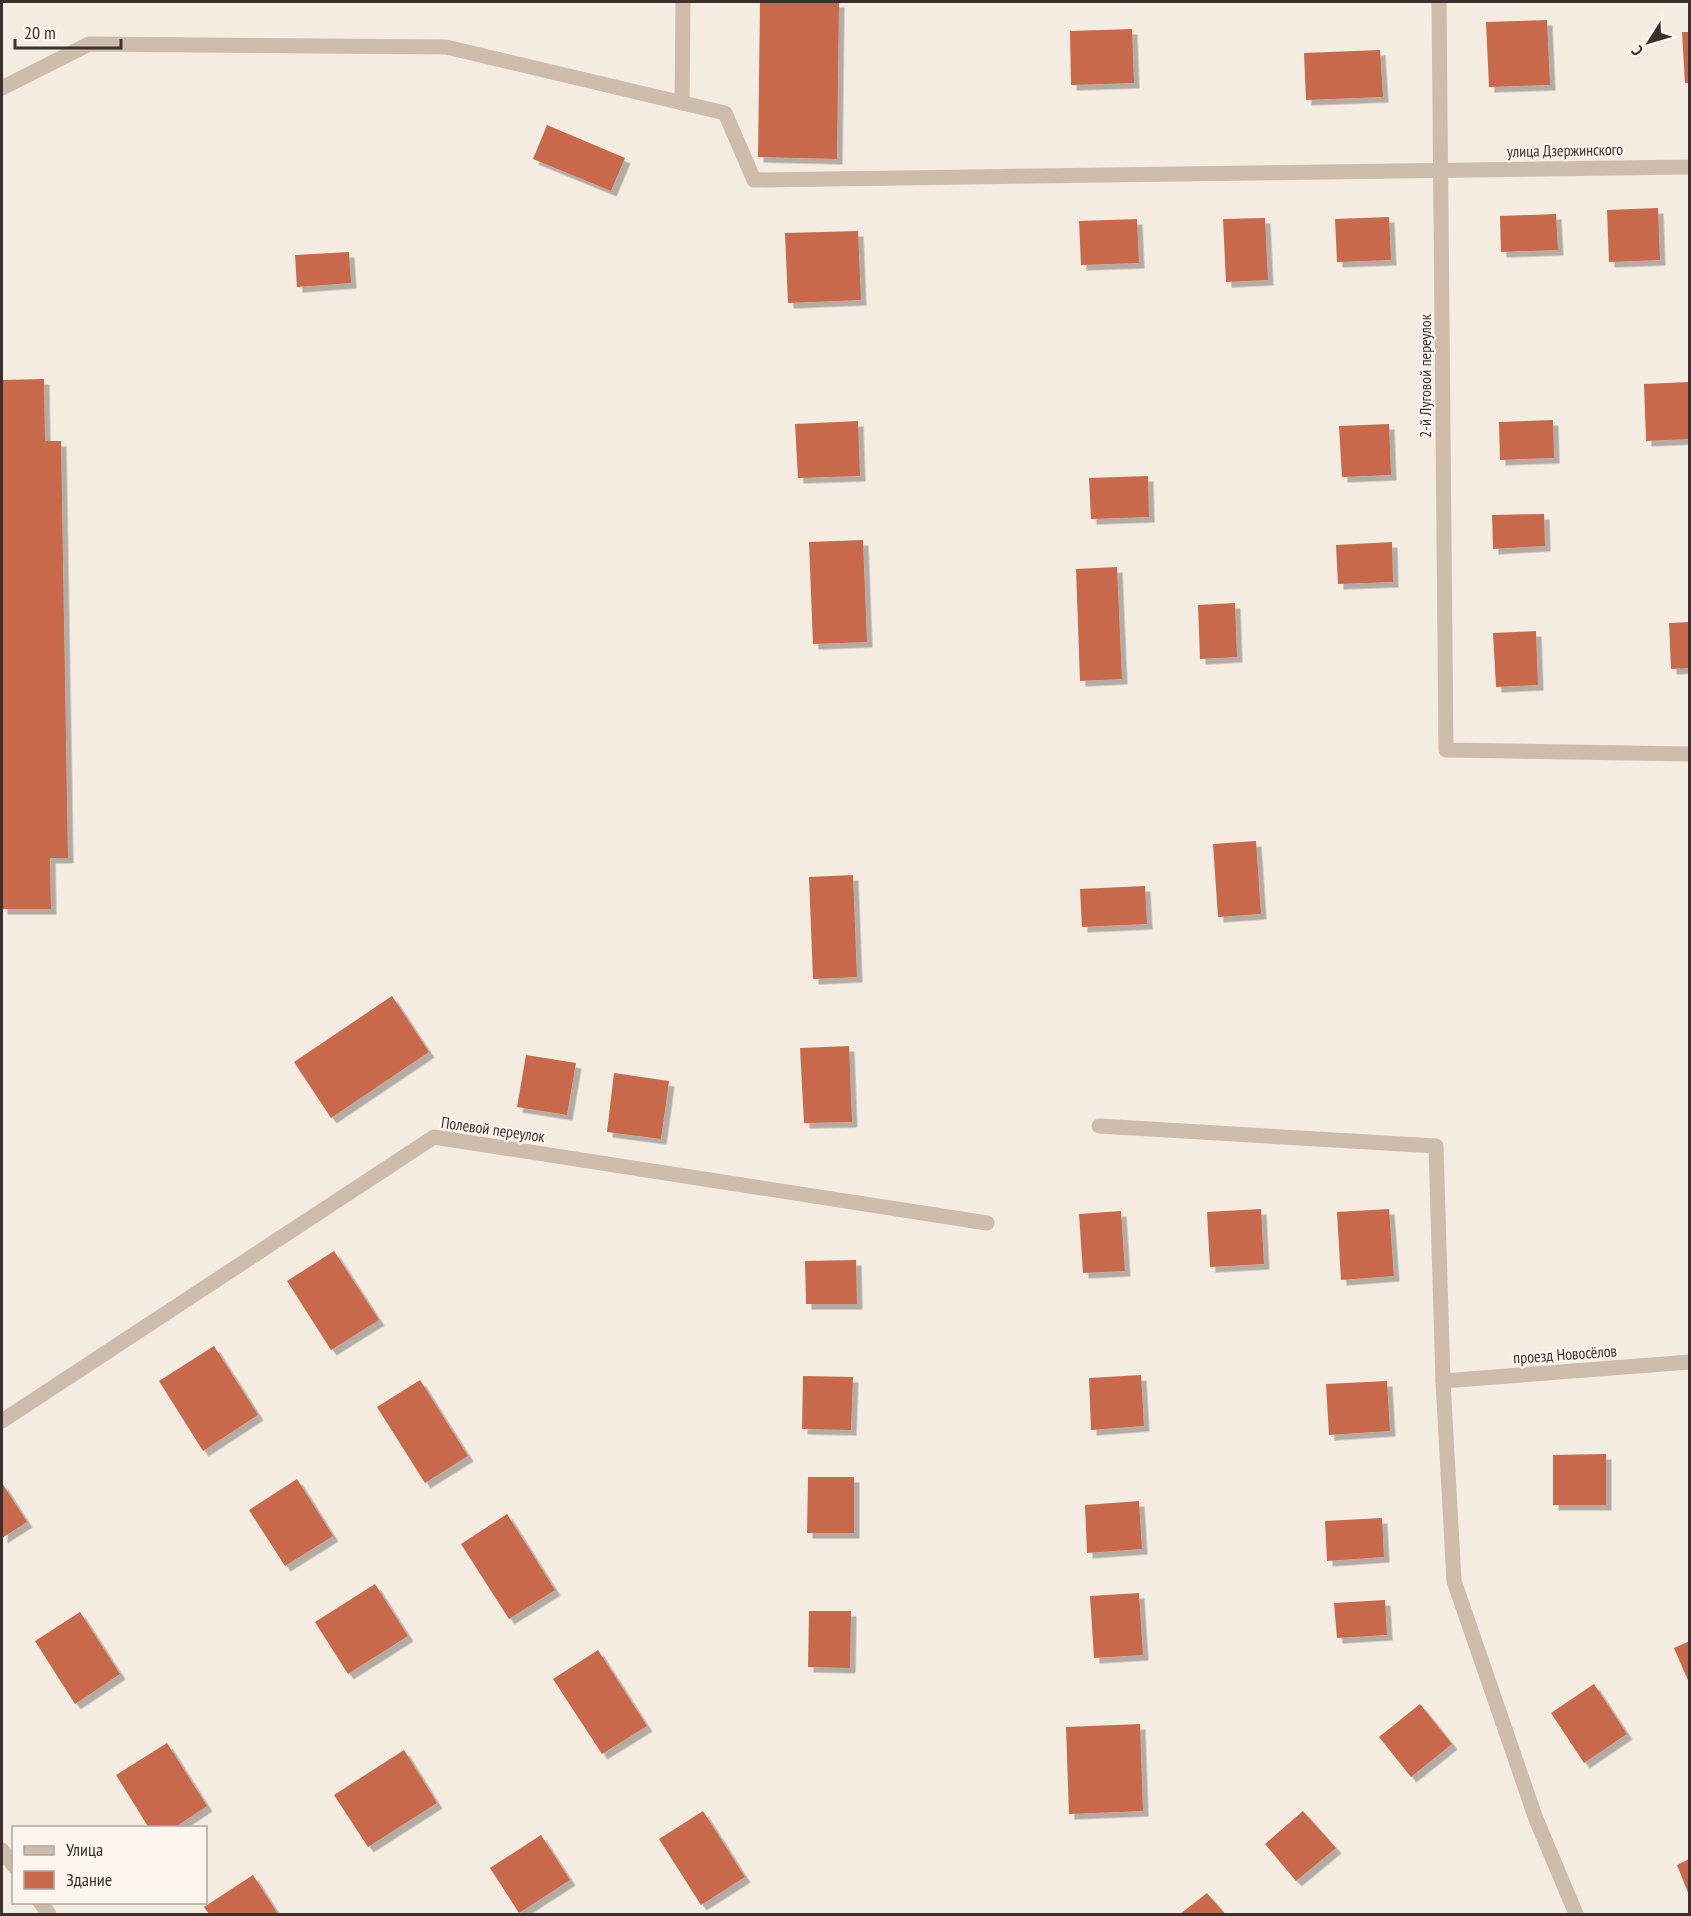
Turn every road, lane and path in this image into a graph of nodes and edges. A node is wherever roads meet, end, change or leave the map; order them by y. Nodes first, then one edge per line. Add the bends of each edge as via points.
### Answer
1 (683, 2) edge
2 (1439, 2) edge
3 (2, 88) edge
4 (682, 103) junction
5 (1689, 167) edge
6 (1442, 170) junction
7 (1689, 754) edge
8 (1098, 1126) dead end
9 (987, 1223) dead end
10 (1689, 1362) edge
11 (1443, 1381) junction
12 (2, 1421) edge
13 (2, 1850) edge
14 (12, 1863) edge
15 (1576, 1914) edge

1 - 4 street
2 - 6 street, 2-й Луговой переулок
3 - 4 street via 89,44 446,47
4 - 6 street, улица Дзержинского via 724,113 754,180
5 - 6 street, улица Дзержинского
6 - 7 street, 2-й Луговой переулок via 1446,750
8 - 11 street via 1436,1146
9 - 12 street, Полевой переулок via 434,1137
10 - 11 street, проезд Новосёлов
11 - 15 street via 1454,1581 1536,1819
13 - 14 street

